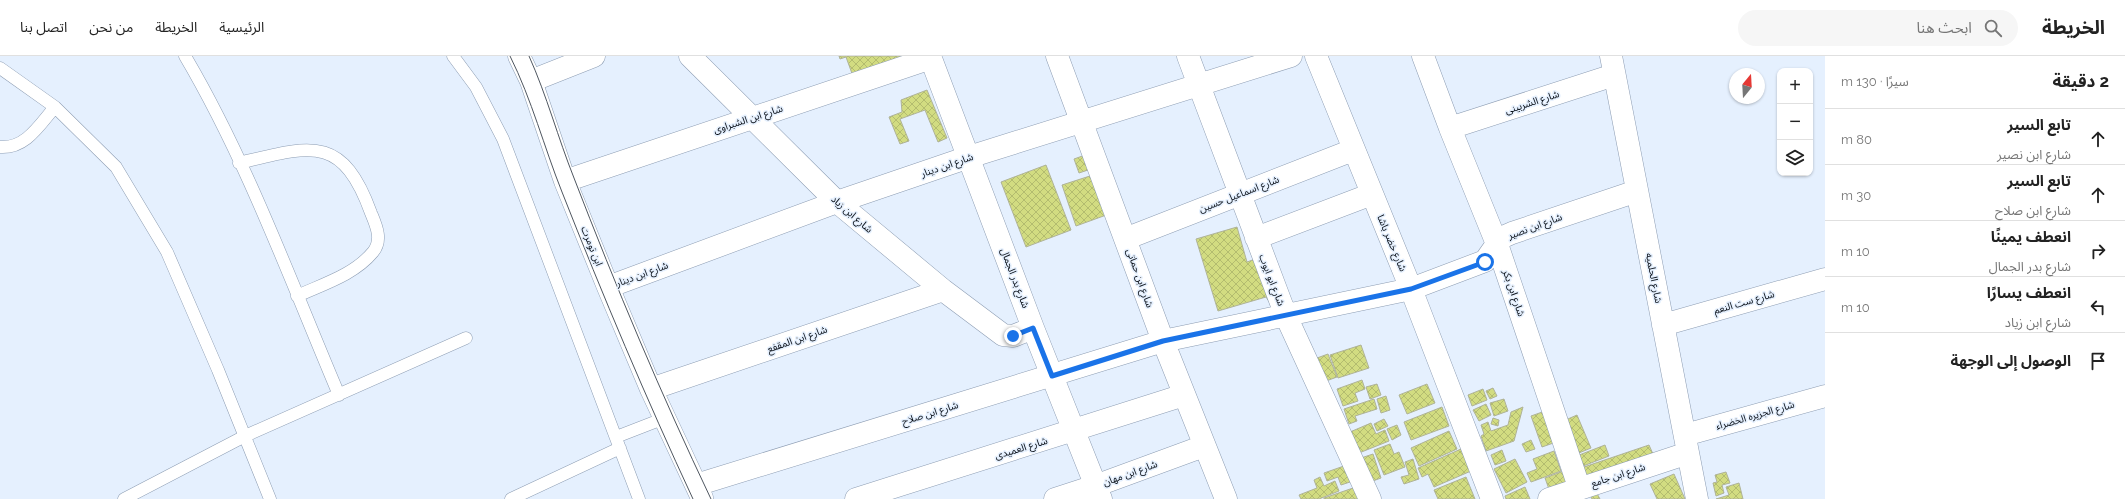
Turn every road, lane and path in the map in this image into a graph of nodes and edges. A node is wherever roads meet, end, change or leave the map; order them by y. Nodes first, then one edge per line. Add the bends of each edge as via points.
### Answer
1 (185, 56) edge
2 (453, 56) edge
3 (519, 56) edge
4 (594, 56) edge
5 (690, 56) edge
6 (1057, 56) edge
7 (1188, 56) edge
8 (1291, 56) edge
9 (1316, 56) edge
10 (1423, 56) edge
11 (931, 57) edge
12 (1612, 66) edge
13 (0, 68) edge
14 (531, 81) junction
15 (1199, 85) junction
16 (55, 107) junction
17 (753, 118) junction
18 (1081, 121) junction
19 (1450, 128) junction
20 (0, 147) edge
21 (1353, 150) junction
22 (969, 157) junction
23 (239, 163) junction
24 (565, 181) junction
25 (1637, 191) junction
26 (1372, 194) junction
27 (1239, 195) junction
28 (837, 202) junction
29 (1256, 238) junction
30 (1125, 239) junction
31 (1497, 244) junction
32 (1825, 279) edge
33 (608, 287) junction
34 (1411, 289) junction
35 (943, 290) junction
36 (297, 296) junction
37 (1286, 316) junction
38 (1663, 325) junction
39 (1033, 328) junction
40 (466, 338) dead end
41 (1163, 341) junction
42 (1052, 376) junction
43 (652, 389) junction
44 (339, 394) junction
45 (1184, 395) junction
46 (1825, 396) edge
47 (665, 418) junction
48 (1074, 431) junction
49 (245, 436) junction
50 (618, 442) junction
51 (1686, 444) junction
52 (1204, 446) junction
53 (1579, 487) junction
54 (700, 492) edge
55 (1098, 493) edge
56 (138, 496) edge
57 (124, 499) edge
58 (270, 499) edge
59 (511, 499) edge
60 (639, 499) edge
61 (856, 499) edge
62 (1055, 499) edge
63 (1226, 499) edge
64 (1370, 499) edge
65 (1492, 499) edge
66 (1549, 499) edge
67 (1697, 499) edge

1 - 23 lane via 210,99
2 - 50 lane via 476,87 503,139
3 - 14 street, ابن تومرت
4 - 14 street
5 - 17 street, شارع ابن زياد
6 - 18 street, شارع ابن حماتى
7 - 15 street, شارع ابو ايوب
8 - 15 street, شارع ابن دينار
9 - 21 street, شارع خضر باشا
10 - 19 street, شارع ابن بكر
11 - 17 street, شارع ابن الشبراوى
11 - 22 street, شارع بدر الجمال
12 - 19 street, شارع الشربينى
12 - 25 street, شارع الحلميه
13 - 16 lane
14 - 24 street, ابن تومرت
15 - 18 street, شارع ابن دينار
15 - 27 street, شارع ابو ايوب
16 - 20 lane via 26,140
16 - 49 lane via 116,168 167,252
17 - 24 street, شارع ابن الشبراوى
17 - 28 street, شارع ابن زياد
18 - 22 street, شارع ابن دينار
18 - 30 street, شارع ابن حماتى
19 - 31 street, شارع ابن بكر
21 - 26 street, شارع خضر باشا
21 - 27 street, شارع اسماعيل حسين
22 - 28 street, شارع ابن دينار
22 - 39 street, شارع بدر الجمال
23 - 36 lane
23 - 36 lane via 288,151 315,150 336,156 350,168 366,198 379,234 374,252 351,271
24 - 33 street, ابن تومرت
25 - 31 street, شارع ابن نصير via 1512,233 1503,237
25 - 38 street, شارع الحلميه
26 - 29 street
26 - 34 street, شارع خضر باشا
27 - 29 street, شارع ابو ايوب
27 - 30 street, شارع اسماعيل حسين
28 - 33 street, شارع ابن دينار
28 - 35 street, شارع ابن زياد
29 - 37 street, شارع ابو ايوب
30 - 41 street, شارع ابن حماتى
31 - 34 street, شارع ابن نصير via 1485,262
31 - 53 street, شارع ابن بكر
32 - 38 street, شارع ست النعم
33 - 43 street, ابن تومرت
34 - 37 street, شارع ابن نصير
34 - 65 street, شارع خضر باشا
35 - 39 street, شارع ابن زياد via 1003,335 1013,336
35 - 43 street, شارع ابن المقفع
36 - 44 lane
37 - 41 street, شارع ابن نصير
37 - 64 street, شارع ابو ايوب
38 - 51 street, شارع الحلميه
39 - 42 street, شارع بدر الجمال
40 - 44 lane
41 - 42 street, شارع ابن صلاح
41 - 45 street, شارع ابن حماتى
42 - 48 street, شارع بدر الجمال
42 - 54 street, شارع ابن صلاح
43 - 47 street, ابن تومرت
44 - 49 lane
45 - 48 street, شارع العميدى
45 - 52 street, شارع ابن حماتى
46 - 51 street, شارع الجزيره الخضراء
47 - 50 lane
47 - 54 street, ابن تومرت
48 - 55 street, شارع بدر الجمال
48 - 61 street, شارع العميدى
49 - 56 lane
49 - 58 lane
50 - 59 lane
50 - 60 lane
51 - 53 street, شارع ابن جامع
51 - 67 street, شارع الحلميه
52 - 55 street, شارع ابن مهان
52 - 63 street, شارع ابن حماتى
53 - 66 street, شارع ابن جامع
55 - 62 street, شارع ابن مهان
56 - 57 lane

